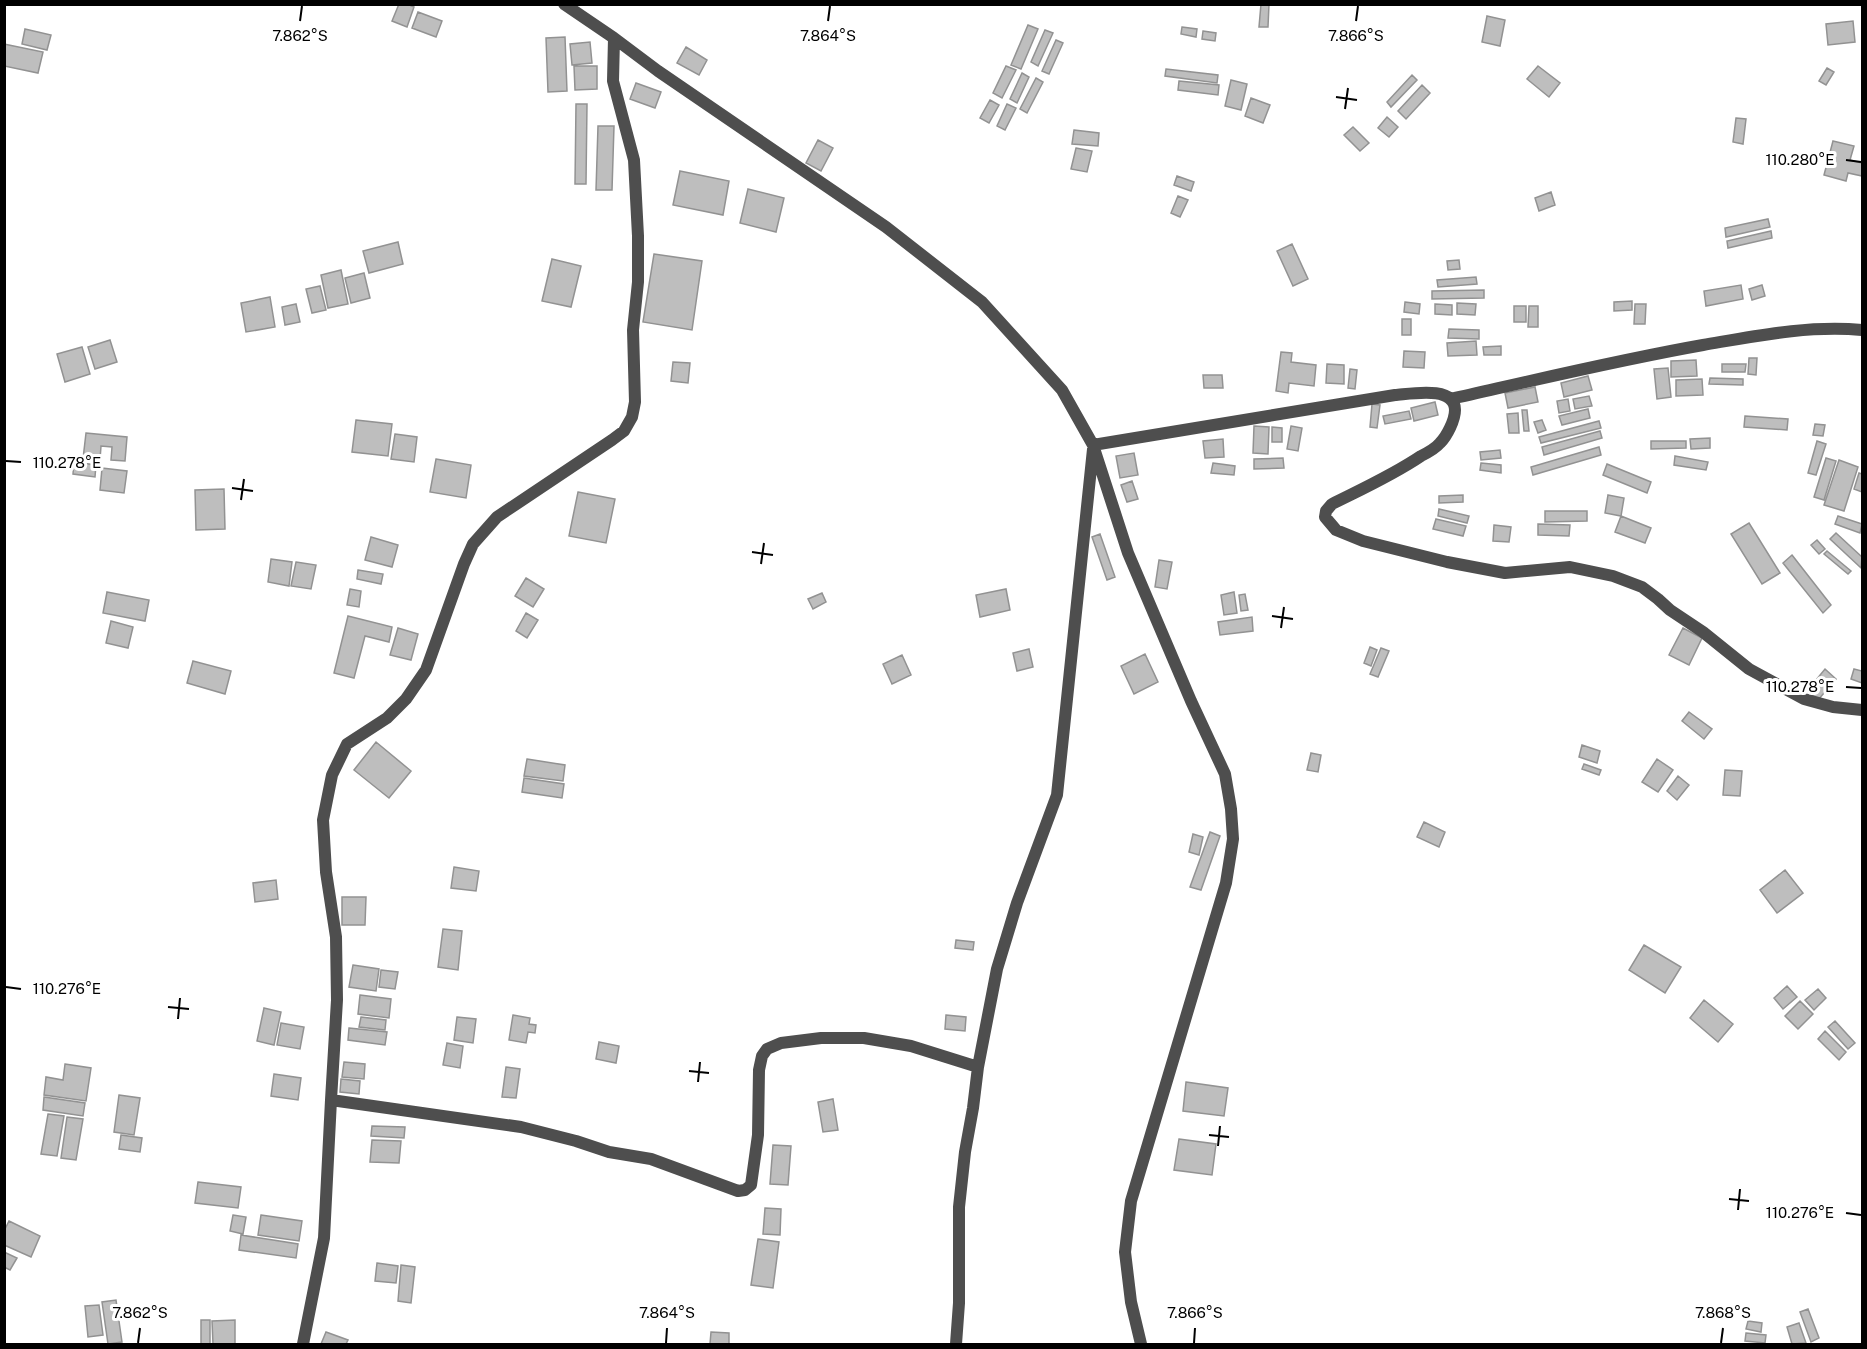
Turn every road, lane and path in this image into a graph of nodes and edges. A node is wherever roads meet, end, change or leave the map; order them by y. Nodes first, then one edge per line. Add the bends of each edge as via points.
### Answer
1 (564, 4) edge
2 (614, 38) junction
3 (1863, 330) edge
4 (1451, 399) junction
5 (1093, 445) junction
6 (1863, 710) edge
7 (978, 1067) junction
8 (331, 1100) junction
9 (303, 1344) edge
10 (956, 1344) edge
11 (1141, 1344) edge

1 - 2 street
2 - 5 street via 886,226 982,302 1062,390
2 - 8 street via 613,81 634,160 638,236 632,417 624,431 612,440 496,517 473,544 426,670 387,718 347,744 332,775 323,820 336,937 338,1000
3 - 4 street via 1757,335 1639,356
4 - 5 street via 1432,393 1395,395
4 - 6 street via 1455,409 1440,444 1403,468 1332,504 1325,517 1336,530 1363,541 1505,573 1570,567 1613,576 1642,588 1749,669 1804,699
5 - 7 street via 1056,795 997,969
5 - 11 street via 1128,553 1226,774 1233,839 1226,883 1131,1201 1125,1252
7 - 8 street via 911,1046 864,1038 820,1038 781,1043 767,1049 759,1070 758,1135 751,1185 738,1191 651,1159 609,1152 521,1127
7 - 10 street via 958,1207
8 - 9 street via 324,1238

